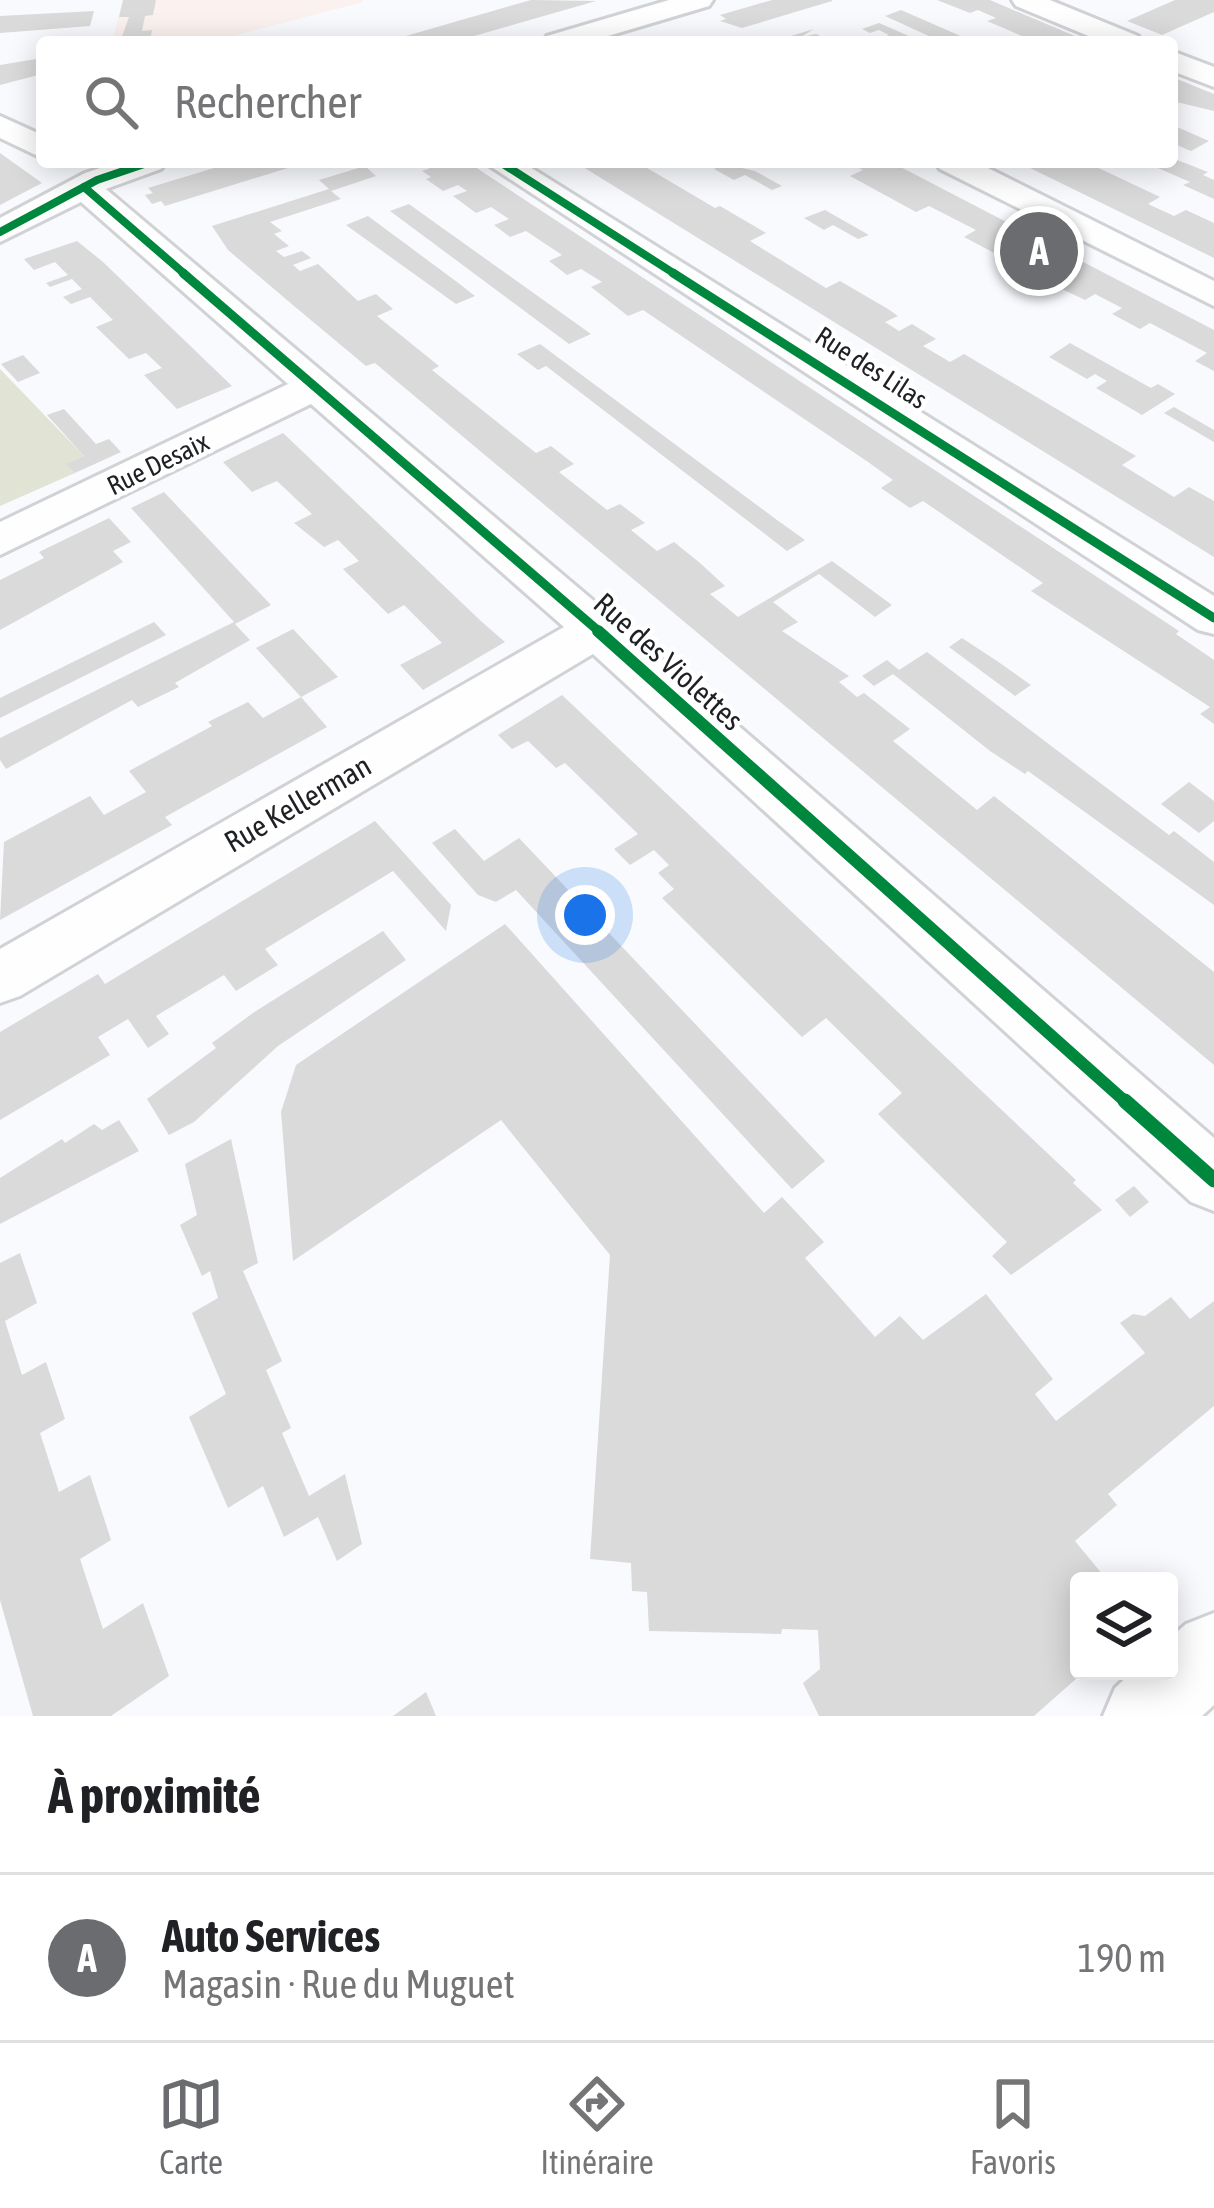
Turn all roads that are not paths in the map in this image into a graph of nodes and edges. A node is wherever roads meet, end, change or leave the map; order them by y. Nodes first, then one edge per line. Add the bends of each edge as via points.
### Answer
1 (699, 0) edge
2 (1026, 0) edge
3 (656, 13) junction
4 (698, 34) dead end
5 (577, 36) edge
6 (1113, 36) edge
7 (0, 124) edge
8 (36, 145) edge
9 (121, 168) edge
10 (509, 168) edge
11 (963, 168) edge
12 (82, 176) edge
13 (0, 232) edge
14 (1214, 295) edge
15 (316, 386) junction
16 (0, 540) edge
17 (1214, 618) edge
18 (597, 630) junction
19 (0, 978) edge
20 (1214, 1180) edge
21 (1214, 1652) edge
22 (1144, 1716) edge

1 - 3 street
2 - 6 street
3 - 4 street
3 - 5 street
7 - 8 street
9 - 12 street
10 - 17 street, Rue des Lilas
11 - 14 street
12 - 13 street
12 - 15 street, Rue des Violettes
15 - 16 street, Rue Desaix
15 - 18 street, Rue des Violettes
18 - 19 street, Rue Kellerman
18 - 20 street, Rue des Violettes
21 - 22 street

